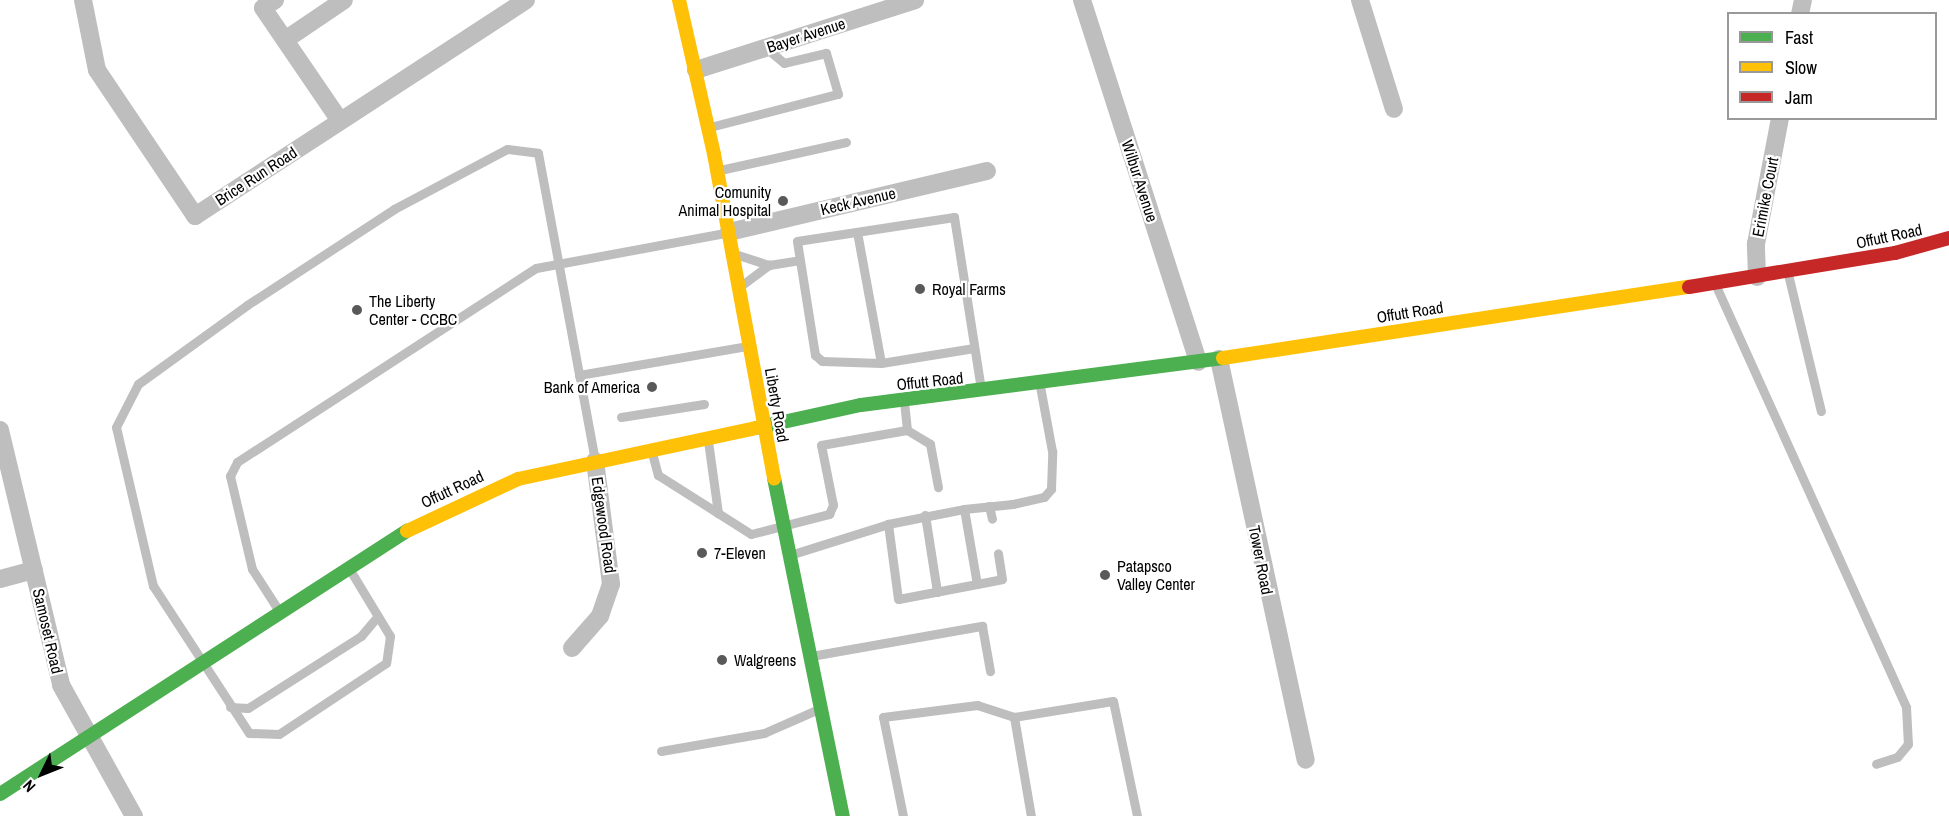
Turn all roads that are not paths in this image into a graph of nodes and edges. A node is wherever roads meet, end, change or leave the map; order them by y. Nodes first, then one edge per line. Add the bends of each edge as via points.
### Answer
1 (83, 0) edge
2 (275, 0) edge
3 (344, 0) edge
4 (526, 0) edge
5 (679, 0) edge
6 (913, 0) edge
7 (1082, 0) edge
8 (1359, 0) edge
9 (870, 7) edge
10 (285, 40) junction
11 (766, 48) junction
12 (696, 70) junction
13 (1394, 109) dead end
14 (1780, 120) edge
15 (339, 121) junction
16 (708, 128) junction
17 (846, 142) dead end
18 (717, 170) junction
19 (987, 171) dead end
20 (729, 232) junction
21 (857, 232) junction
22 (1949, 238) edge
23 (732, 253) junction
24 (800, 260) junction
25 (558, 264) junction
26 (769, 265) junction
27 (1787, 272) junction
28 (1757, 277) junction
29 (1715, 283) junction
30 (739, 288) junction
31 (749, 345) junction
32 (974, 348) junction
33 (1219, 359) junction
34 (1198, 362) junction
35 (881, 363) junction
36 (579, 375) junction
37 (1039, 385) junction
38 (982, 392) junction
39 (904, 400) junction
40 (705, 404) dead end
41 (1821, 411) dead end
42 (621, 417) dead end
43 (763, 425) junction
44 (0, 430) edge
45 (907, 430) junction
46 (708, 437) junction
47 (651, 449) junction
48 (595, 461) junction
49 (938, 487) dead end
50 (989, 506) junction
51 (964, 509) junction
52 (718, 513) junction
53 (925, 515) junction
54 (992, 519) dead end
55 (888, 524) junction
56 (782, 527) junction
57 (998, 553) dead end
58 (788, 556) junction
59 (348, 568) junction
60 (34, 570) junction
61 (0, 579) edge
62 (977, 584) junction
63 (937, 592) junction
64 (280, 613) junction
65 (378, 616) junction
66 (572, 648) dead end
67 (807, 656) junction
68 (202, 664) junction
69 (990, 671) dead end
70 (230, 707) junction
71 (818, 710) junction
72 (1014, 717) junction
73 (88, 737) junction
74 (661, 751) dead end
75 (1306, 760) dead end
76 (1876, 764) dead end
77 (0, 795) edge
78 (134, 816) edge
79 (843, 816) edge
80 (903, 816) edge
81 (1030, 816) edge
82 (1137, 816) edge

1 - 15 street, Brice Run Road via 97,70 195,216
2 - 10 street via 263,8
3 - 10 street
4 - 15 street, Brice Run Road
5 - 12 street, Liberty Road
6 - 9 street, Bayer Avenue
7 - 34 street, Wilbur Avenue
8 - 13 street
9 - 11 street, Bayer Avenue
10 - 15 street
11 - 12 street, Bayer Avenue
11 - 16 lane via 784,63 826,53 838,94
12 - 16 street, Liberty Road
14 - 28 street, Erimike Court via 1756,243
16 - 18 street, Liberty Road
17 - 18 lane
18 - 20 street, Liberty Road
19 - 20 street, Keck Avenue
20 - 23 street, Liberty Road
20 - 25 lane
21 - 24 lane via 797,241
21 - 32 lane via 954,217
21 - 35 lane
22 - 27 street, Offutt Road
23 - 26 lane
23 - 30 street, Liberty Road
24 - 26 lane
24 - 35 lane via 815,355 836,364
25 - 36 lane
25 - 64 lane via 536,268 237,462 230,476 252,569
25 - 68 lane via 538,153 507,149 394,209 138,384 116,427 145,559 161,603
26 - 30 lane
27 - 28 street, Offutt Road
27 - 41 lane
28 - 29 street, Offutt Road
29 - 33 street, Offutt Road
29 - 76 lane via 1906,707 1908,744 1897,758
30 - 31 street, Liberty Road
31 - 36 lane
31 - 43 street, Liberty Road
32 - 35 lane
32 - 38 lane
33 - 34 street, Offutt Road
33 - 75 street, Tower Road
34 - 37 street, Offutt Road
36 - 48 lane
37 - 38 street, Offutt Road
37 - 50 lane via 1052,451 1051,489 1044,497
38 - 39 street, Offutt Road
39 - 43 street, Offutt Road
39 - 45 lane
40 - 42 lane
43 - 46 street, Offutt Road
43 - 56 street, Liberty Road
44 - 60 street, Samoset Road
45 - 49 lane via 930,444
45 - 56 lane via 821,445 833,505 822,519
46 - 47 street, Offutt Road
46 - 52 lane
47 - 48 street, Offutt Road
47 - 52 lane via 658,475
48 - 59 street, Offutt Road via 472,496
48 - 66 street, Edgewood Road via 611,584 600,616
50 - 51 lane
50 - 54 lane
51 - 53 lane
51 - 62 lane
52 - 56 lane via 751,534
53 - 55 lane
53 - 63 lane
55 - 58 lane
55 - 63 lane via 898,599
56 - 58 street, Liberty Road
57 - 62 lane via 1002,579
58 - 67 street, Liberty Road
59 - 64 street, Offutt Road
59 - 65 lane
60 - 61 street
60 - 73 street, Samoset Road via 61,686
62 - 63 lane
64 - 68 street, Offutt Road
65 - 70 lane via 361,636 248,708
65 - 70 lane via 392,646 386,663 279,734 249,733
67 - 69 lane via 982,626
67 - 71 street, Liberty Road
68 - 70 lane
68 - 73 street, Offutt Road
71 - 74 lane via 764,733
71 - 79 street, Liberty Road
72 - 80 lane via 977,705 883,717
72 - 81 lane
72 - 82 lane via 1113,701
73 - 77 street, Offutt Road
73 - 78 street, Samoset Road

